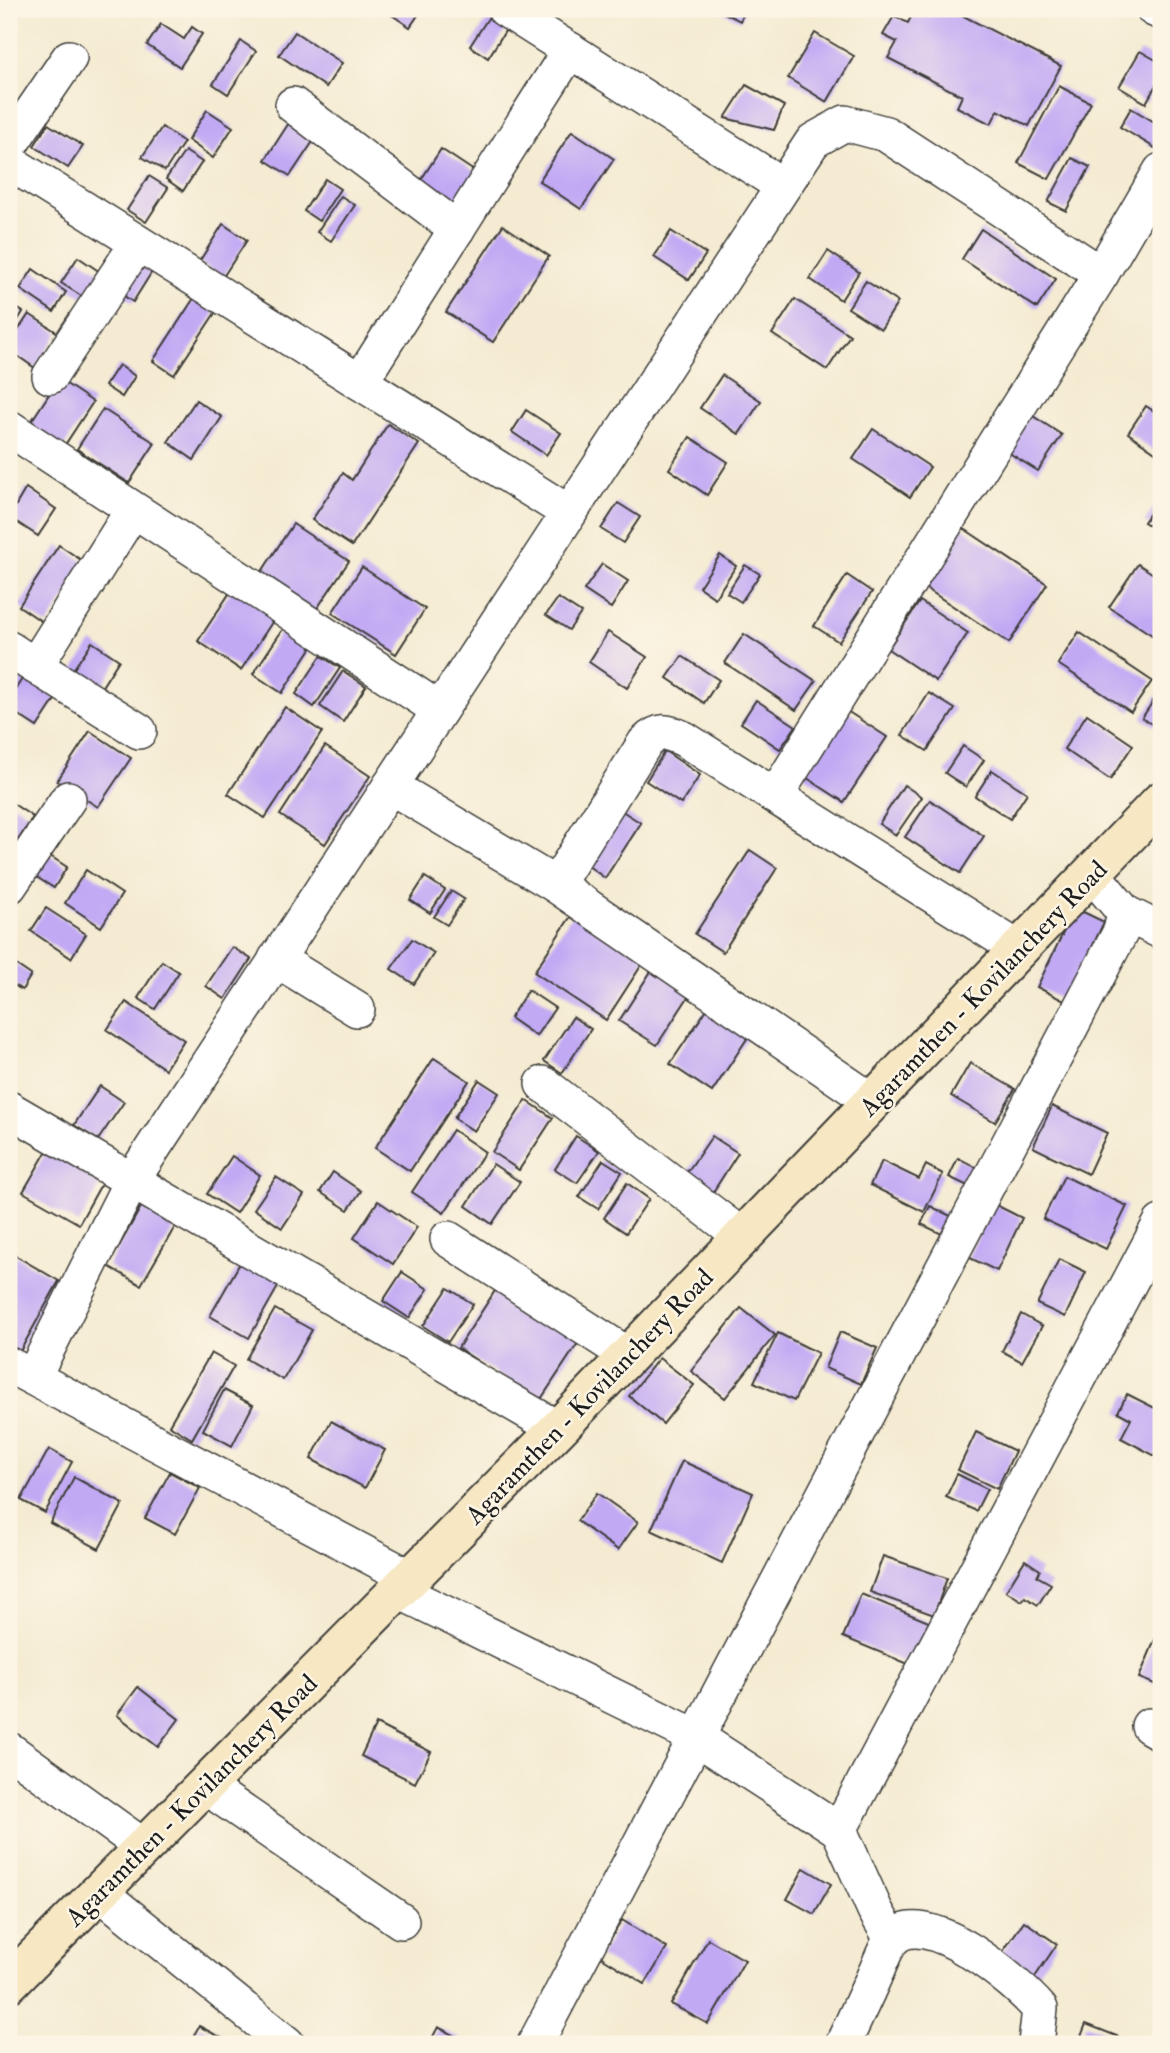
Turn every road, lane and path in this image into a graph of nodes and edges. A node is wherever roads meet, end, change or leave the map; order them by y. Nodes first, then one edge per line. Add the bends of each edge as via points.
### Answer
1 (505, 9) edge
2 (1154, 9) edge
3 (1161, 12) edge
4 (570, 50) junction
5 (69, 58) dead end
6 (293, 105) dead end
7 (9, 146) edge
8 (9, 162) edge
9 (1160, 178) edge
10 (783, 186) junction
11 (457, 229) junction
12 (138, 243) junction
13 (1101, 274) junction
14 (50, 376) dead end
15 (360, 382) junction
16 (9, 428) edge
17 (134, 510) junction
18 (569, 513) junction
19 (22, 657) edge
20 (440, 710) junction
21 (139, 731) dead end
22 (390, 786) junction
23 (775, 796) junction
24 (68, 799) dead end
25 (1161, 801) edge
26 (1092, 874) junction
27 (556, 885) junction
28 (9, 886) edge
29 (1125, 913) junction
30 (1161, 931) edge
31 (1020, 950) junction
32 (276, 959) junction
33 (357, 1009) dead end
34 (543, 1084) dead end
35 (873, 1102) junction
36 (9, 1109) edge
37 (131, 1180) junction
38 (1161, 1223) edge
39 (743, 1237) junction
40 (448, 1239) dead end
41 (629, 1356) junction
42 (21, 1371) edge
43 (558, 1429) junction
44 (405, 1584) junction
45 (696, 1737) junction
46 (9, 1750) edge
47 (205, 1786) junction
48 (839, 1830) junction
49 (144, 1847) junction
50 (99, 1892) junction
51 (401, 1921) dead end
52 (892, 1939) junction
53 (9, 1983) edge
54 (287, 2044) edge
55 (535, 2044) edge
56 (842, 2044) edge
57 (1036, 2044) edge

1 - 4 street
2 - 3 street
4 - 10 street
4 - 11 street
5 - 7 street
6 - 11 street
8 - 12 street
9 - 13 street
10 - 13 street via 813,141 845,123 876,131
10 - 18 street
11 - 15 street
12 - 14 street
12 - 15 street
13 - 23 street
15 - 18 street
16 - 17 street
17 - 19 street
17 - 20 street
18 - 20 street
19 - 21 street
20 - 22 street
22 - 27 street
22 - 32 street
23 - 27 street via 684,739 666,731 654,734
23 - 31 street
24 - 28 street
25 - 26 main road, Agaramthen - Kovilanchery Road
26 - 29 street
26 - 31 main road, Agaramthen - Kovilanchery Road
27 - 35 street
29 - 30 street
29 - 45 street via 1121,931
31 - 35 main road, Agaramthen - Kovilanchery Road
32 - 33 street
32 - 37 street
34 - 39 street
35 - 39 main road, Agaramthen - Kovilanchery Road
36 - 37 street
37 - 42 street
37 - 43 street
38 - 48 street
39 - 41 main road, Agaramthen - Kovilanchery Road
40 - 41 street
41 - 43 main road, Agaramthen - Kovilanchery Road
42 - 44 street
43 - 44 main road, Agaramthen - Kovilanchery Road
44 - 45 street
44 - 47 main road, Agaramthen - Kovilanchery Road
45 - 48 street
45 - 55 street
46 - 49 street
47 - 49 main road, Agaramthen - Kovilanchery Road
47 - 51 street
48 - 52 street
49 - 50 main road, Agaramthen - Kovilanchery Road
50 - 53 main road, Agaramthen - Kovilanchery Road
50 - 54 street
52 - 56 street
52 - 57 street via 911,1930 935,1931 1026,1992 1040,2009

